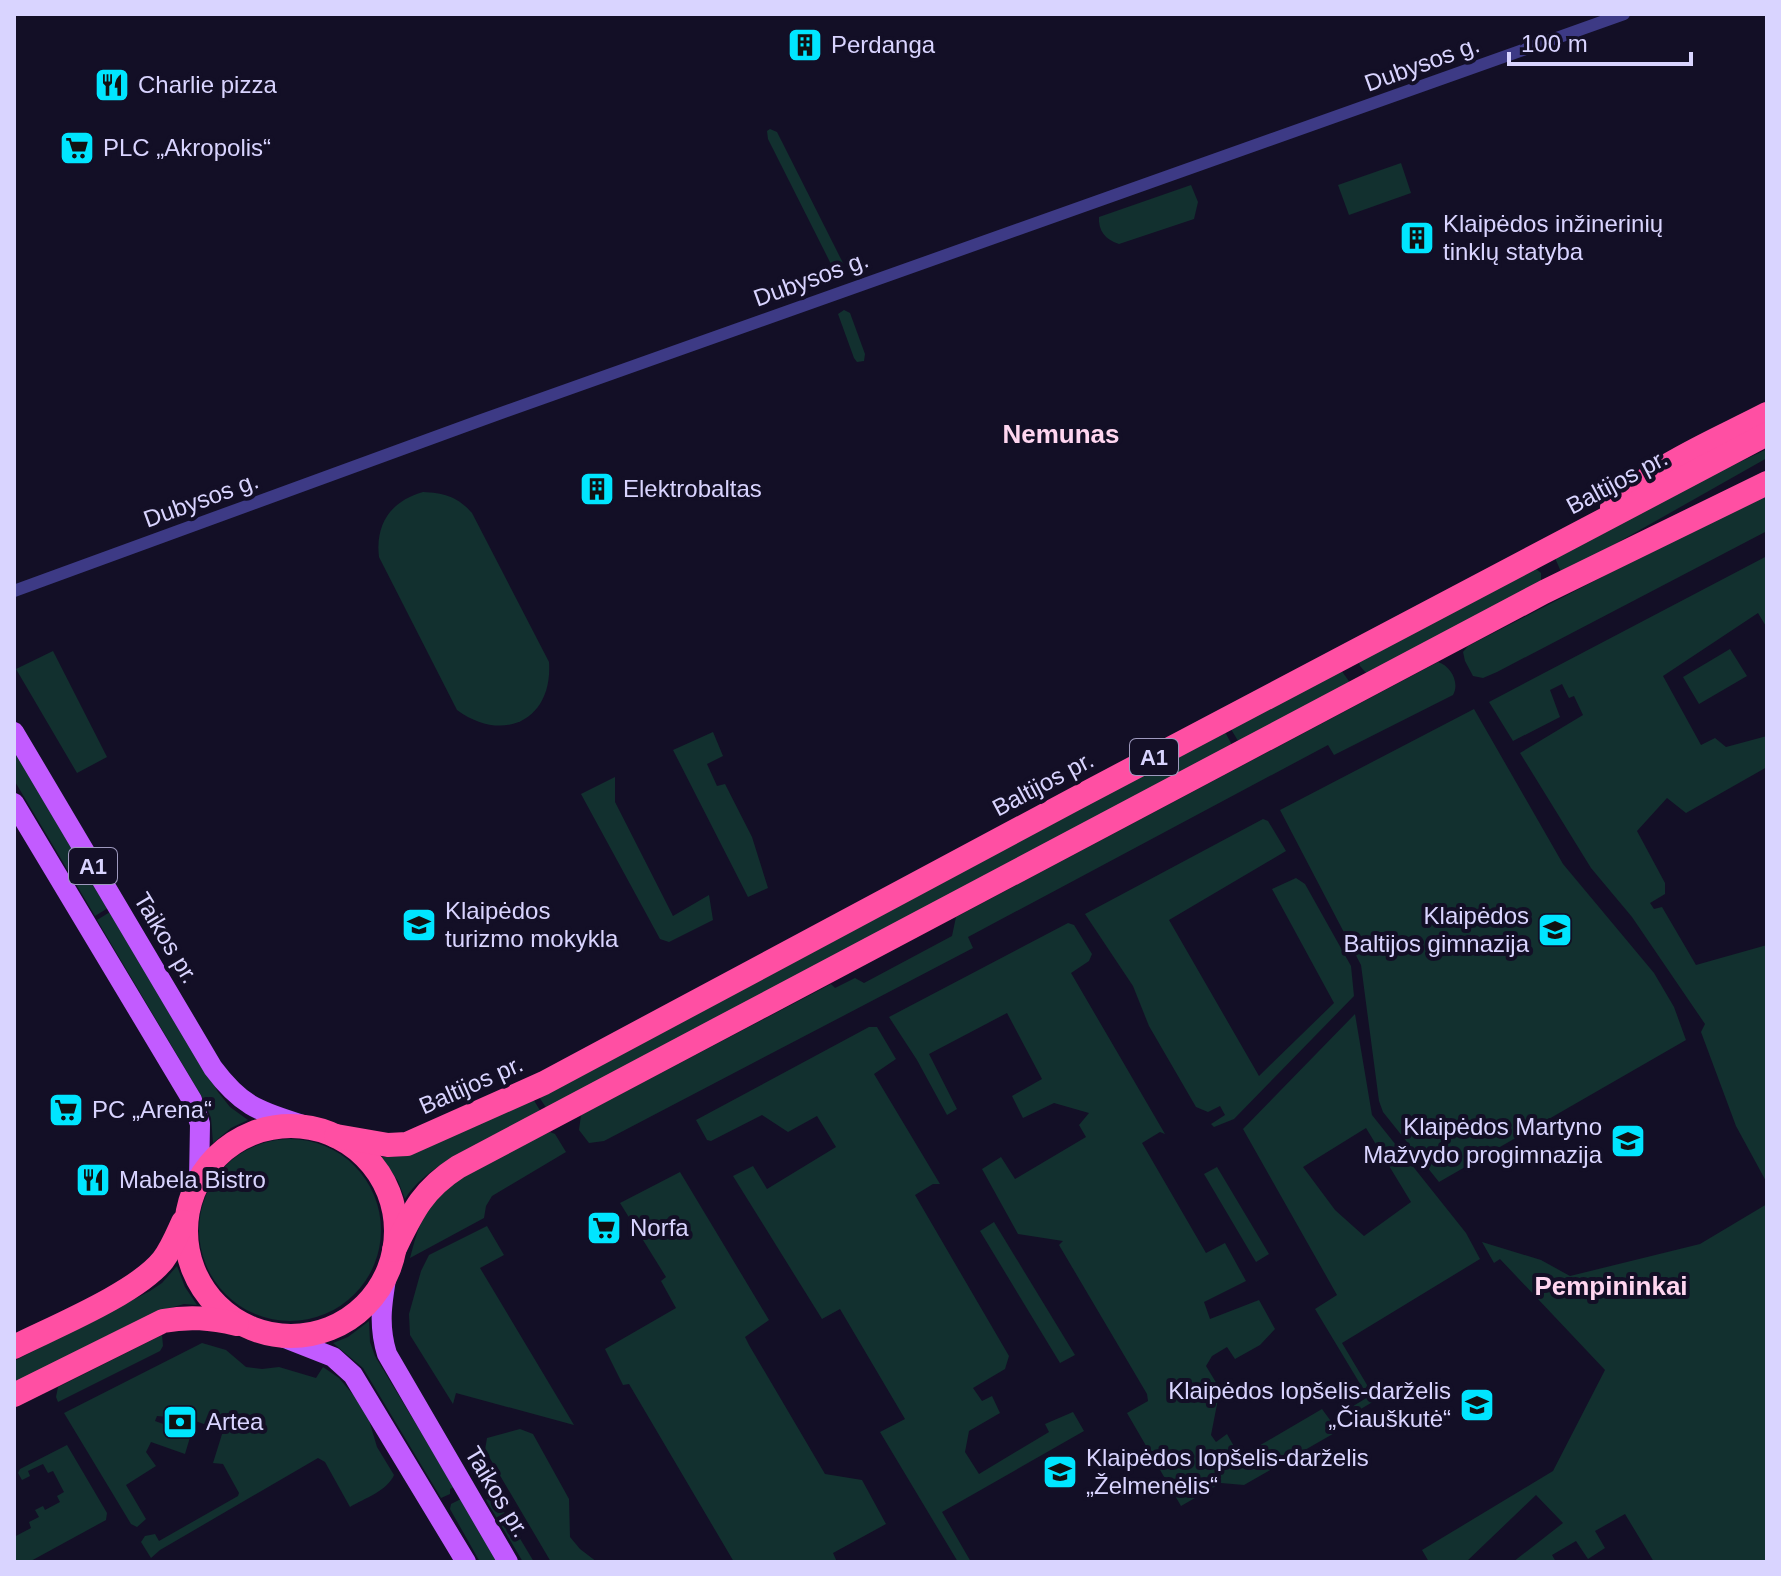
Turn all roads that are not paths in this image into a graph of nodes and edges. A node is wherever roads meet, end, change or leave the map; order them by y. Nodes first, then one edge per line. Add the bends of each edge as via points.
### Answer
1 (1624, 14) edge
2 (1767, 414) edge
3 (1767, 434) edge
4 (1767, 468) edge
5 (1767, 483) edge
6 (1592, 526) junction
7 (1666, 531) junction
8 (1534, 556) junction
9 (14, 591) edge
10 (1544, 592) junction
11 (1356, 651) junction
12 (1375, 682) junction
13 (14, 732) edge
14 (14, 803) edge
15 (312, 1128) junction
16 (336, 1136) junction
17 (199, 1180) junction
18 (188, 1208) junction
19 (391, 1262) junction
20 (247, 1326) junction
21 (277, 1335) junction
22 (14, 1347) edge
23 (14, 1395) edge
24 (466, 1562) edge
25 (508, 1562) edge

1 - 9 street, Dubysos g.
2 - 6 highway via 1635,485
3 - 6 highway, Baltijos pr. / A1
4 - 7 highway, A1
5 - 7 highway
6 - 8 highway, Baltijos pr. / A1
7 - 10 highway, A1
8 - 10 highway via 1549,568
8 - 11 highway, Baltijos pr. / A1
10 - 12 highway, A1
11 - 12 highway via 1350,672 1360,681
11 - 16 highway, Baltijos pr. / A1 via 544,1083 407,1144
12 - 19 highway, A1 via 458,1167 416,1205
13 - 15 main road, Taikos pr. / A1 via 227,1086 259,1110
14 - 17 main road, A1 via 192,1100 200,1124
15 - 16 highway, A1
15 - 17 highway, A1 via 285,1126 247,1136 215,1158
16 - 19 highway, A1 via 359,1151 387,1190 396,1227
17 - 18 highway, A1
18 - 20 highway, A1 via 187,1249 197,1277 214,1302
18 - 22 highway via 173,1245 142,1281
19 - 21 highway, A1 via 371,1299 349,1318 307,1335
19 - 25 main road, Taikos pr. via 380,1312 387,1354
20 - 21 highway, A1
20 - 23 highway via 210,1318 163,1321
21 - 24 main road via 333,1357 353,1375

